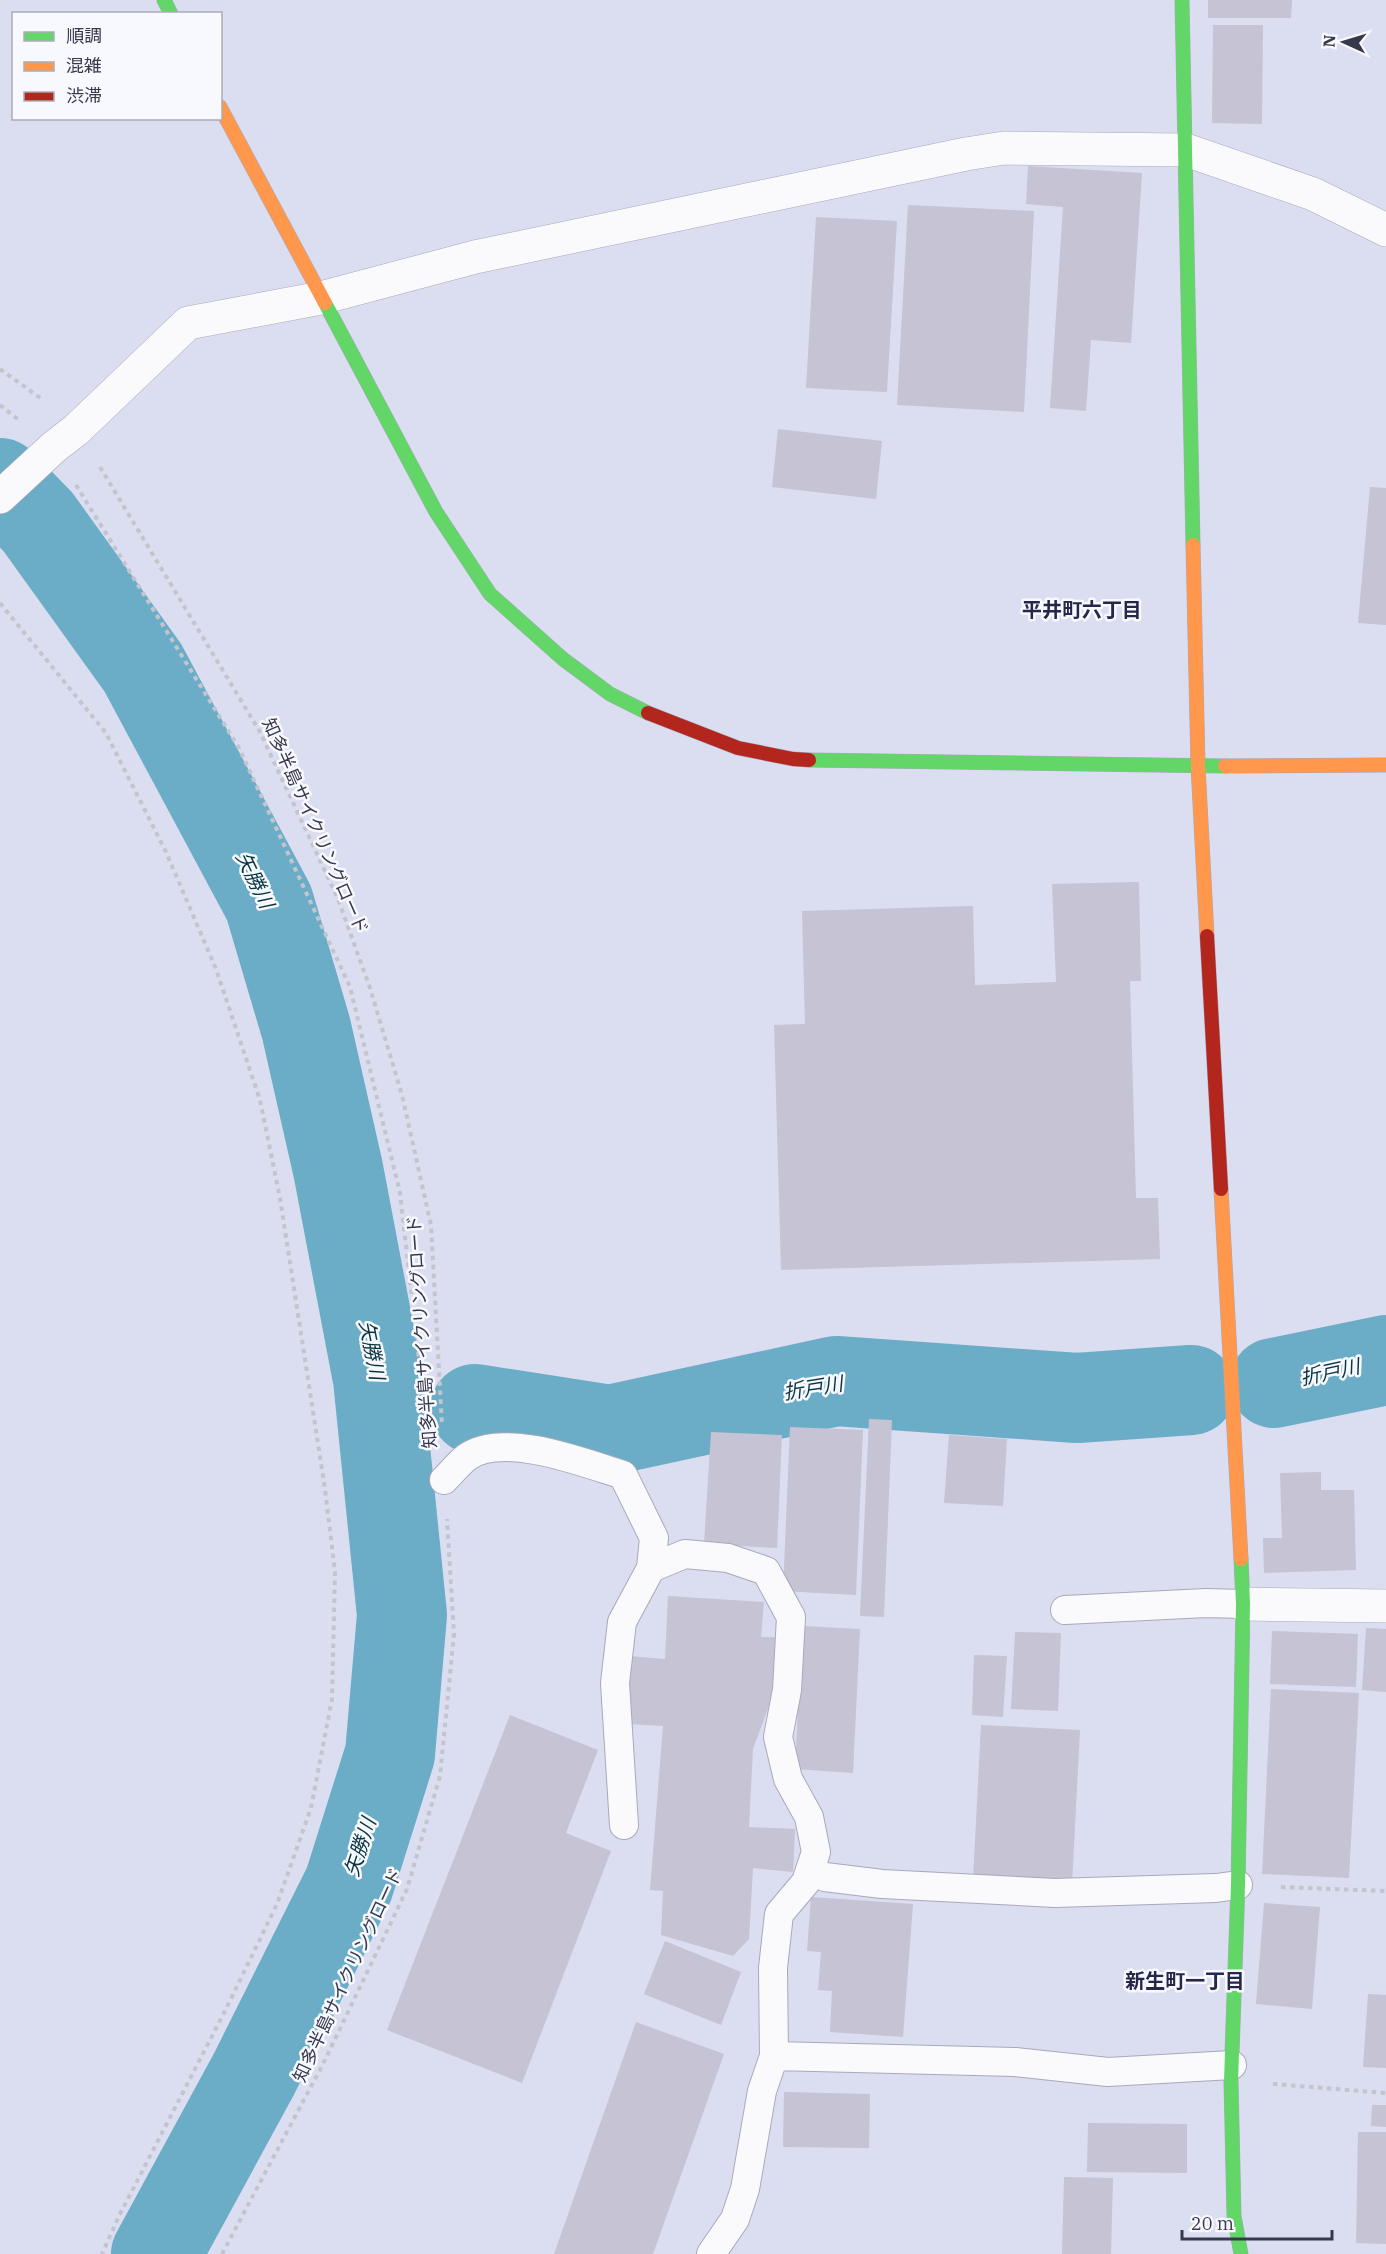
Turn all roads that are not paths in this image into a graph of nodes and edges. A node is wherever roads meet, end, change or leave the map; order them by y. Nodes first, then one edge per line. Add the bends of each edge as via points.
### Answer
1 (1182, 0) edge
2 (222, 111) edge
3 (1185, 150) junction
4 (1386, 230) edge
5 (321, 298) junction
6 (0, 497) edge
7 (1386, 765) edge
8 (1197, 766) junction
9 (444, 1480) road end
10 (651, 1568) junction
11 (1243, 1604) junction
12 (1386, 1606) edge
13 (1065, 1610) dead end
14 (624, 1825) dead end
15 (810, 1870) junction
16 (1239, 1885) junction
17 (774, 2056) junction
18 (1231, 2073) junction
19 (711, 2254) edge
20 (1241, 2254) edge

1 - 3 street
2 - 5 street
3 - 4 street via 1312,194
3 - 5 street via 1004,148 966,154 475,257
3 - 8 street
5 - 6 street via 188,323
5 - 8 street via 436,512 490,594 563,659 610,694 655,717 738,748 793,759
7 - 8 street
8 - 11 street
9 - 10 lane via 468,1456 492,1447 546,1450 623,1475 654,1538
10 - 14 lane via 622,1622 615,1683
10 - 15 lane via 685,1554 728,1558 766,1571 791,1617 787,1690 778,1737 788,1779 809,1817 816,1852
11 - 12 street
11 - 13 lane
11 - 16 street
15 - 16 lane via 825,1877 882,1884 1055,1893
15 - 17 lane via 806,1882 779,1914 773,1968
16 - 18 street
17 - 18 lane via 1015,2062 1108,2072
17 - 19 lane via 762,2091 745,2189 735,2219
18 - 20 street via 1234,2216

